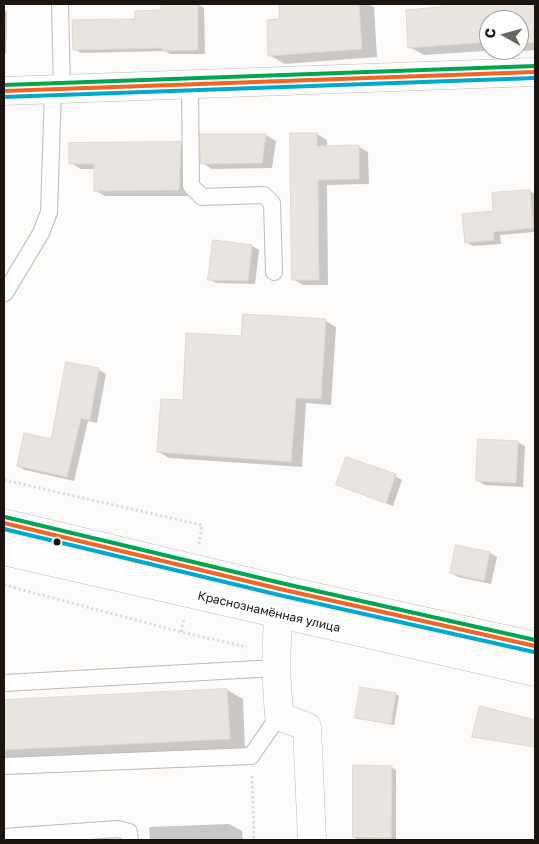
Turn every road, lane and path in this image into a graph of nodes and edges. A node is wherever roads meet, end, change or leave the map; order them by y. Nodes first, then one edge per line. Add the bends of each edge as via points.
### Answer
1 (60, 4) edge
2 (535, 72) edge
3 (190, 85) junction
4 (57, 89) junction
5 (4, 91) edge
6 (274, 272) dead end
7 (5, 293) dead end
8 (4, 523) edge
9 (4, 551) edge
10 (278, 614) junction
11 (535, 646) edge
12 (276, 668) junction
13 (535, 672) edge
14 (4, 683) edge
15 (279, 716) junction
16 (4, 766) edge
17 (4, 837) edge
18 (130, 840) edge
19 (312, 840) edge

1 - 4 lane
2 - 3 main road
3 - 4 main road
3 - 6 lane via 191,186 202,196 264,195 272,203
4 - 5 main road
4 - 7 lane via 49,212 41,232
8 - 11 main road, Краснознамённая улица
9 - 10 main road, Краснознамённая улица
10 - 12 main road
10 - 13 main road, Краснознамённая улица
12 - 14 lane
12 - 15 main road
15 - 16 lane via 252,756
15 - 19 main road via 306,727
17 - 18 lane via 118,830 128,832

